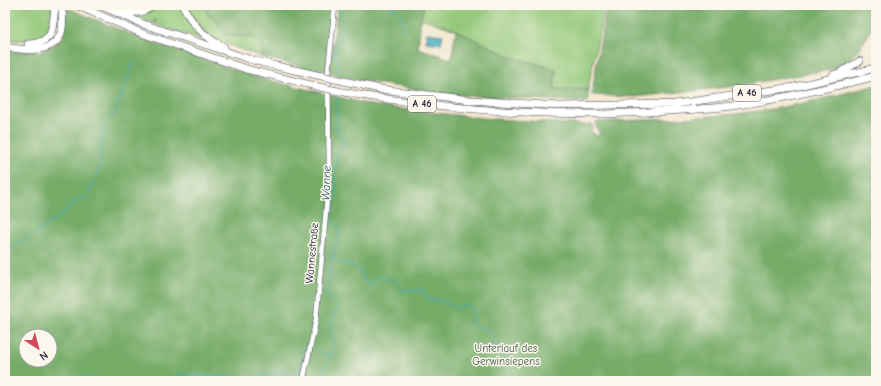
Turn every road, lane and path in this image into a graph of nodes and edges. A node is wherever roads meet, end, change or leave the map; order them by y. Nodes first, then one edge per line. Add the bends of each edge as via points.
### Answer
1 (55, 5) edge
2 (62, 5) edge
3 (76, 5) edge
4 (100, 5) edge
5 (105, 5) edge
6 (154, 5) edge
7 (183, 5) edge
8 (336, 5) edge
9 (5, 43) edge
10 (5, 47) edge
11 (249, 59) junction
12 (860, 61) dead end
13 (876, 68) edge
14 (876, 76) edge
15 (794, 87) junction
16 (303, 381) edge

1 - 9 highway via 52,31 46,40 34,44
2 - 10 highway via 61,33 52,45 39,49
3 - 14 highway, A 46, bridge via 141,33 246,69 338,91 470,110 563,114 676,111 733,106
4 - 11 highway, A 46 via 143,24
5 - 6 highway via 133,12 145,11
7 - 11 highway via 203,33 218,44
8 - 16 street, Wannestraße via 328,72 329,163 326,211 316,320
11 - 15 highway, A 46, bridge via 380,89 470,100 560,106 675,104
12 - 15 highway via 839,73
13 - 15 highway, A 46

